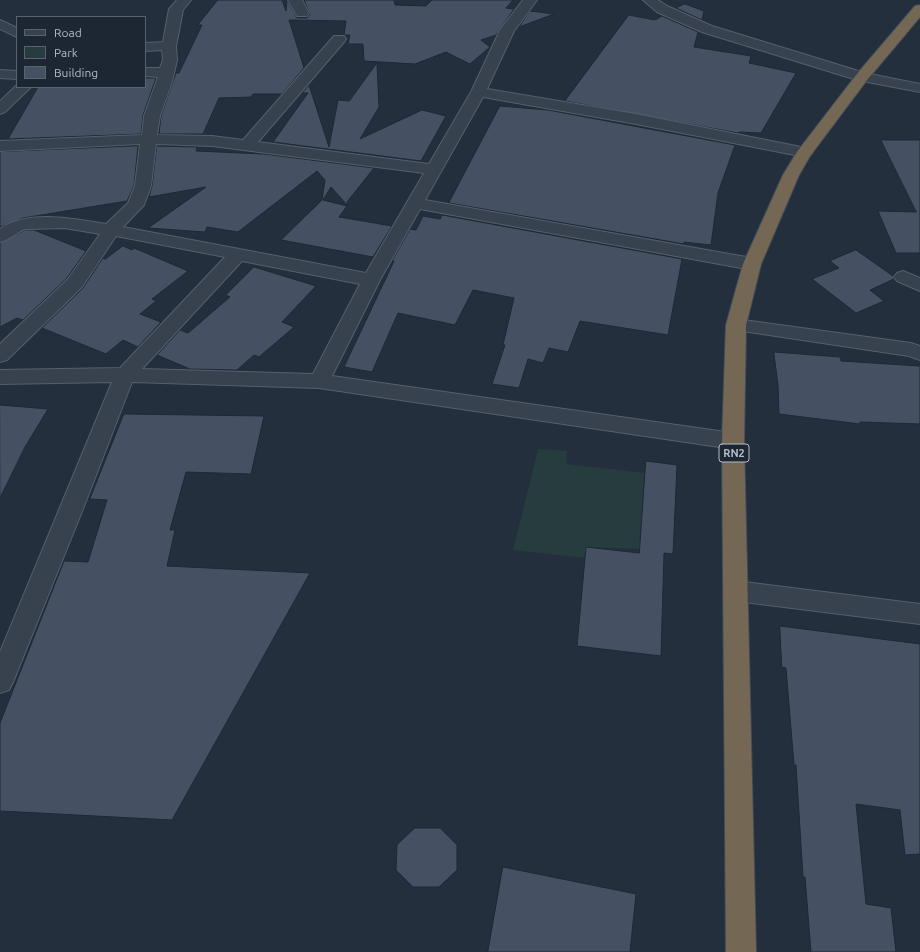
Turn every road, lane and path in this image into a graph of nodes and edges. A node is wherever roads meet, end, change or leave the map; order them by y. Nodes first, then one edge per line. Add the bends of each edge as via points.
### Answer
1 (295, 0) edge
2 (530, 0) edge
3 (650, 0) edge
4 (176, 3) edge
5 (920, 9) edge
6 (302, 13) dead end
7 (0, 24) edge
8 (16, 32) edge
9 (339, 39) dead end
10 (146, 46) edge
11 (169, 46) junction
12 (146, 72) edge
13 (166, 73) junction
14 (0, 74) edge
15 (16, 75) edge
16 (862, 77) junction
17 (23, 88) edge
18 (920, 88) edge
19 (478, 92) junction
20 (0, 110) edge
21 (150, 139) junction
22 (247, 144) junction
23 (0, 146) edge
24 (805, 152) junction
25 (434, 169) junction
26 (416, 203) junction
27 (110, 230) junction
28 (0, 237) edge
29 (238, 254) junction
30 (752, 264) junction
31 (903, 277) dead end
32 (371, 280) junction
33 (920, 285) edge
34 (736, 325) junction
35 (920, 353) edge
36 (0, 355) edge
37 (125, 375) junction
38 (0, 377) edge
39 (319, 381) junction
40 (734, 441) junction
41 (736, 591) junction
42 (920, 614) edge
43 (0, 682) edge
44 (741, 952) edge

1 - 6 street
2 - 19 street via 508,30
3 - 16 street via 662,9 707,29
4 - 11 street
5 - 16 highway, RN2
7 - 8 street
9 - 22 street
10 - 11 street
11 - 13 street via 170,60
12 - 13 street
13 - 21 street via 152,116
14 - 15 street
16 - 18 street
16 - 24 highway, RN2
17 - 20 street
19 - 24 street
19 - 25 street
21 - 22 street
21 - 23 street
21 - 27 street via 143,186 136,205
22 - 25 street
24 - 30 highway, RN2 via 791,175
25 - 26 street
26 - 30 street
26 - 32 street
27 - 28 street via 65,223 37,224 14,227
27 - 29 street
27 - 36 street via 106,240 75,282
29 - 32 street
29 - 37 street
30 - 34 highway, RN2
31 - 33 street
32 - 39 street
34 - 35 street
34 - 40 highway, RN2
37 - 38 street
37 - 39 street
37 - 43 street
39 - 40 street
40 - 41 highway, RN2
41 - 42 street
41 - 44 highway, RN2

